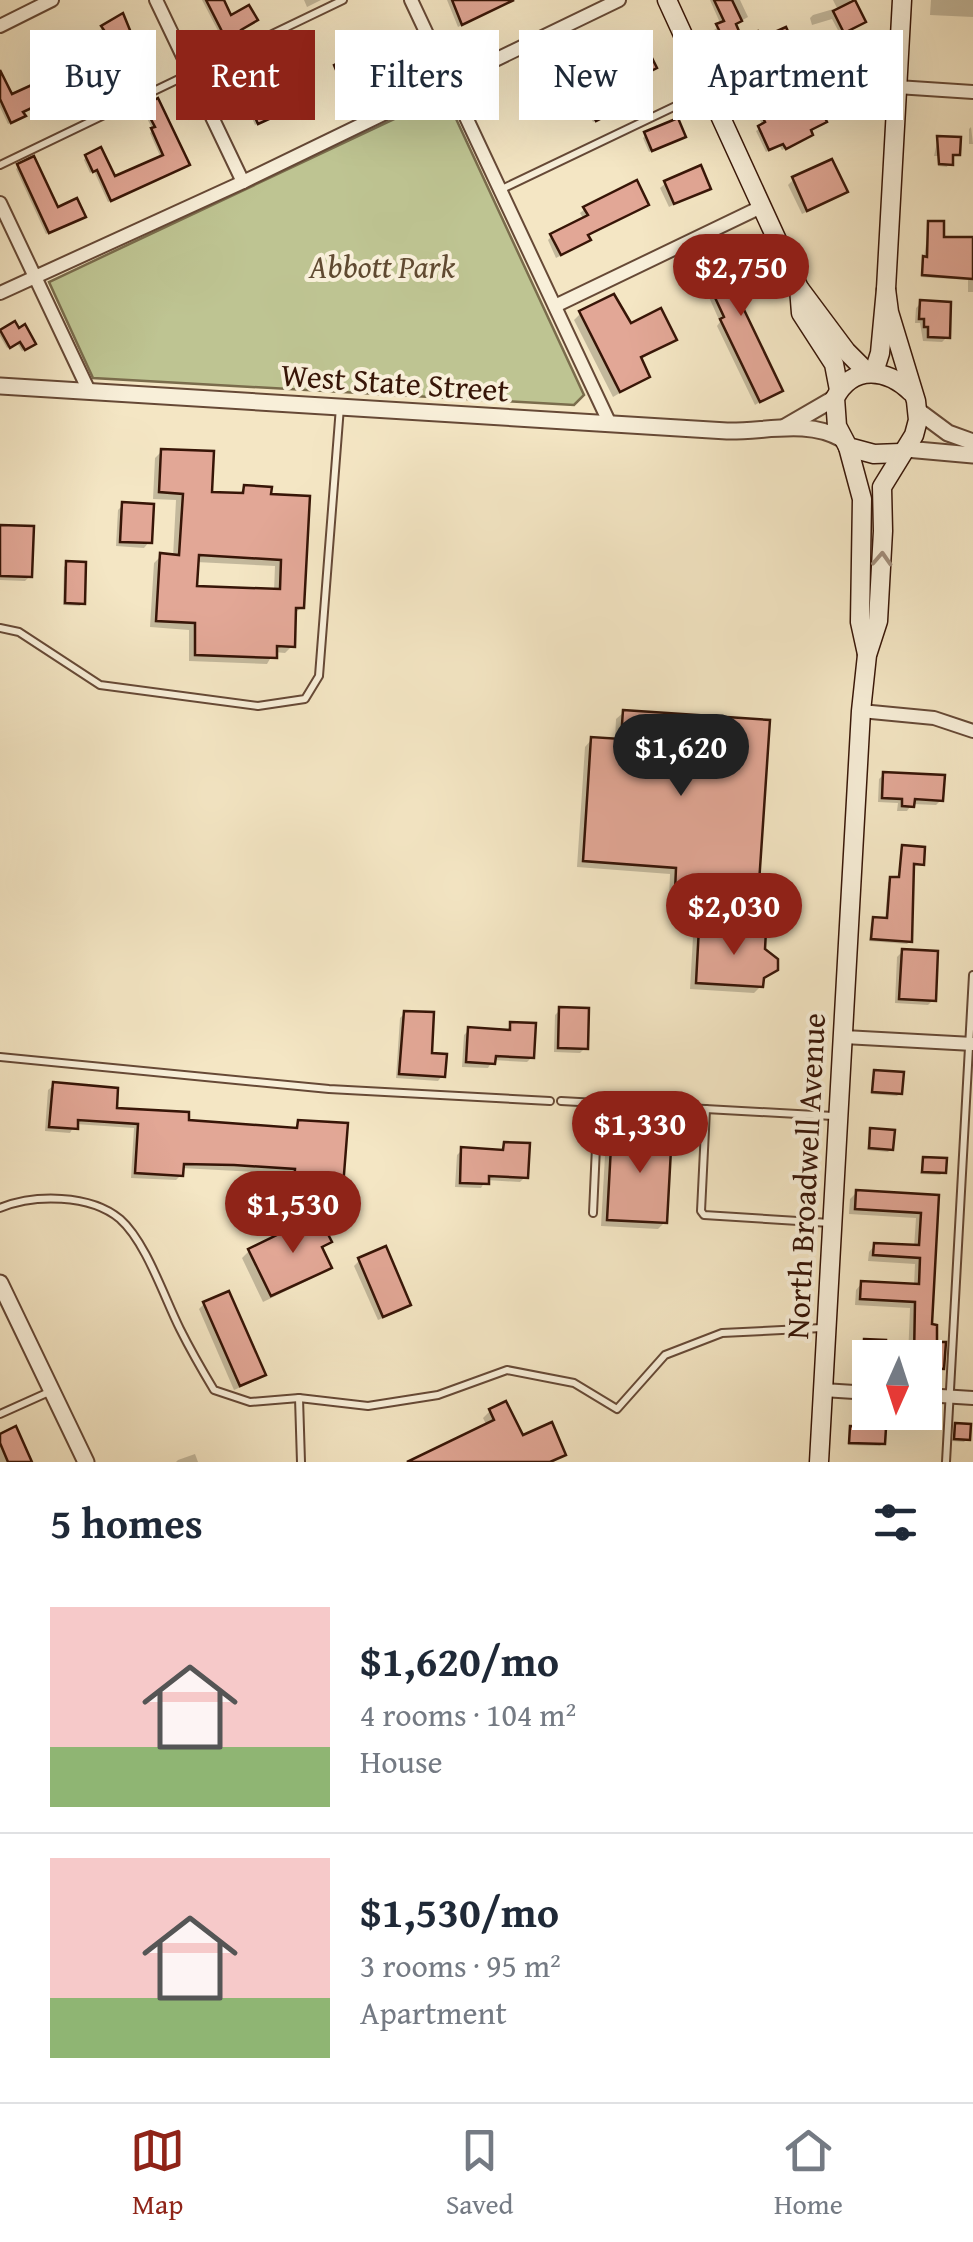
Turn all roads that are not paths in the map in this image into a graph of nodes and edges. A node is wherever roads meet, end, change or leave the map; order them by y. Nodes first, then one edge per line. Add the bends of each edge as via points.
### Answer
1 (52, 0) edge
2 (156, 0) edge
3 (343, 0) edge
4 (412, 0) edge
5 (620, 0) edge
6 (667, 0) edge
7 (902, 0) edge
8 (0, 26) edge
9 (282, 30) edge
10 (426, 30) edge
11 (681, 30) edge
12 (900, 30) edge
13 (176, 41) edge
14 (499, 58) edge
15 (176, 82) edge
16 (903, 87) edge
17 (973, 92) edge
18 (673, 107) edge
19 (214, 120) edge
20 (371, 120) edge
21 (468, 120) edge
22 (723, 120) edge
23 (895, 120) edge
24 (0, 164) edge
25 (243, 182) junction
26 (500, 190) junction
27 (0, 203) edge
28 (763, 206) junction
29 (35, 277) junction
30 (799, 288) junction
31 (886, 289) junction
32 (0, 293) edge
33 (554, 306) junction
34 (871, 372) junction
35 (0, 386) edge
36 (89, 391) junction
37 (837, 394) junction
38 (914, 401) junction
39 (340, 406) junction
40 (610, 424) junction
41 (785, 428) junction
42 (973, 442) edge
43 (845, 443) junction
44 (904, 451) junction
45 (973, 454) edge
46 (0, 628) edge
47 (867, 655) junction
48 (861, 711) junction
49 (973, 731) edge
50 (973, 975) edge
51 (844, 1036) junction
52 (971, 1044) edge
53 (0, 1057) edge
54 (550, 1101) dead end
55 (561, 1102) dead end
56 (598, 1104) junction
57 (706, 1109) junction
58 (840, 1116) junction
59 (0, 1208) edge
60 (593, 1213) dead end
61 (833, 1223) junction
62 (2, 1290) edge
63 (827, 1328) junction
64 (52, 1390) junction
65 (823, 1390) junction
66 (852, 1392) edge
67 (942, 1397) edge
68 (950, 1397) junction
69 (299, 1398) junction
70 (973, 1398) edge
71 (0, 1414) edge
72 (86, 1462) edge
73 (301, 1462) edge
74 (819, 1462) edge
75 (946, 1462) edge

1 - 8 street
2 - 13 street
3 - 9 lane
4 - 10 street
5 - 14 street
6 - 11 main road
7 - 12 main road
15 - 24 lane
16 - 17 street
18 - 26 lane
19 - 25 street
20 - 25 street
21 - 26 street
22 - 28 main road
23 - 31 main road
25 - 29 street
26 - 33 street
27 - 29 street
28 - 30 main road
28 - 33 street
29 - 32 street
29 - 36 street
30 - 34 main road
30 - 37 main road via 809,329 834,364
31 - 34 main road via 881,349
31 - 38 main road
33 - 40 street
34 - 37 main road
34 - 38 main road via 896,378
35 - 36 street, West State Street
36 - 39 street, West State Street
37 - 41 street, West State Street
37 - 43 main road via 837,426
38 - 42 street via 948,434
38 - 44 main road via 914,435
39 - 40 street, West State Street
39 - 46 lane via 320,676 305,699 258,706 100,685 19,632
40 - 41 street, West State Street
41 - 43 street, West State Street via 818,429
43 - 44 main road via 874,454
43 - 47 main road, North Broadwell Avenue via 862,499 860,622
44 - 45 street
47 -> 44 main road, North Broadwell Avenue via 878,621 882,487
47 - 48 main road, North Broadwell Avenue
48 - 49 street via 934,718
48 - 51 main road, North Broadwell Avenue
50 - 52 lane
51 - 52 street
51 - 58 main road, North Broadwell Avenue
52 - 68 lane
53 - 54 lane via 328,1089
55 - 56 lane
56 - 57 lane
56 - 60 lane
57 - 58 lane
57 - 61 lane via 704,1216
58 - 61 main road, North Broadwell Avenue
59 - 69 lane via 59,1200 93,1204 121,1220 214,1390 250,1402
61 - 63 main road, North Broadwell Avenue
62 - 64 street
63 - 65 main road, North Broadwell Avenue
63 - 69 lane via 722,1332 666,1355 618,1409 574,1383 507,1370 438,1395 368,1406
64 - 71 lane
64 - 72 street
65 - 66 street
65 - 74 main road, North Broadwell Avenue
67 - 68 street
68 - 70 street
68 - 75 lane
69 - 73 lane

